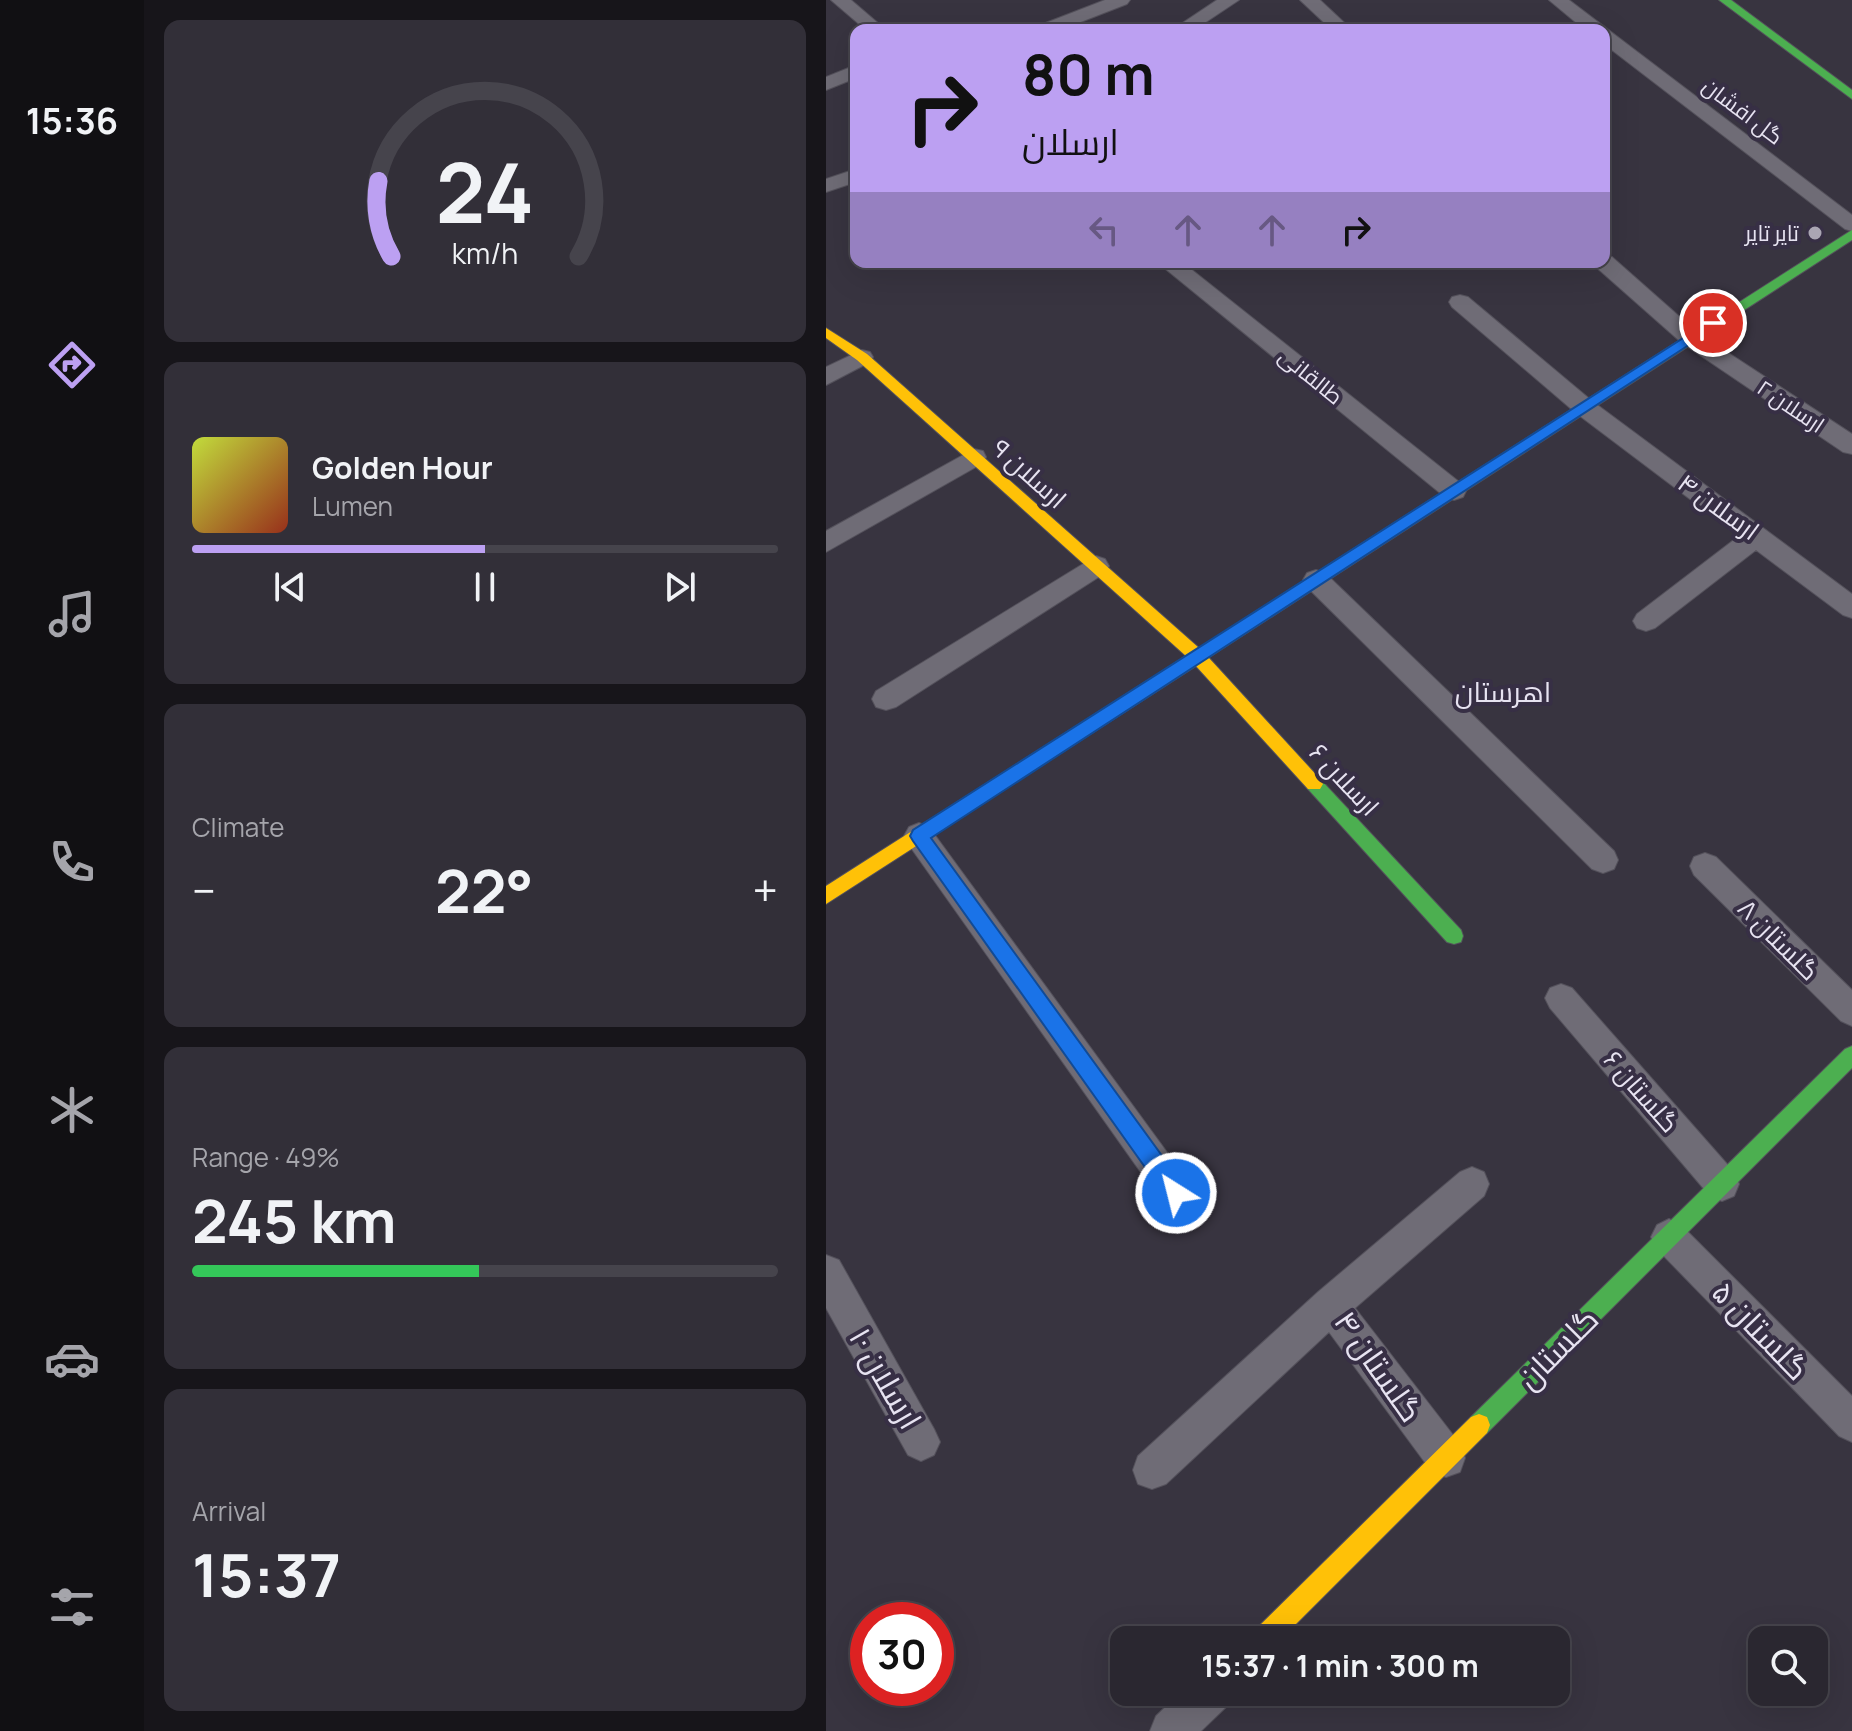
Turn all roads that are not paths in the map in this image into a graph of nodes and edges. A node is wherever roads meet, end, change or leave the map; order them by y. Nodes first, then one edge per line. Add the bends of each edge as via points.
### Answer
1 (840, 0) edge
2 (1121, 0) edge
3 (1230, 0) edge
4 (1309, 0) edge
5 (1558, 0) edge
6 (1724, 0) edge
7 (870, 24) edge
8 (1059, 24) edge
9 (1191, 24) edge
10 (1336, 24) edge
11 (1589, 24) edge
12 (1610, 40) edge
13 (850, 74) edge
14 (826, 84) edge
15 (1852, 96) edge
16 (850, 177) edge
17 (826, 186) edge
18 (1852, 225) edge
19 (1852, 234) edge
20 (1610, 267) edge
21 (1175, 268) edge
22 (1460, 302) dead end
23 (826, 332) edge
24 (1690, 338) junction
25 (862, 357) junction
26 (826, 377) edge
27 (1584, 407) junction
28 (1852, 446) edge
29 (974, 457) junction
30 (1454, 491) junction
31 (1758, 535) junction
32 (826, 543) edge
33 (1096, 566) junction
34 (1316, 580) junction
35 (1852, 608) edge
36 (1646, 621) dead end
37 (1197, 656) junction
38 (886, 699) dead end
39 (919, 836) junction
40 (1603, 860) dead end
41 (1705, 866) dead end
42 (826, 896) edge
43 (1454, 936) dead end
44 (1561, 998) dead end
45 (1852, 1011) edge
46 (1848, 1067) edge
47 (1472, 1184) dead end
48 (1722, 1184) junction
49 (1176, 1193) dead end
50 (1669, 1237) junction
51 (826, 1273) edge
52 (1331, 1305) junction
53 (1852, 1423) edge
54 (921, 1442) dead end
55 (1446, 1458) junction
56 (1152, 1470) dead end
57 (1277, 1626) edge
58 (1197, 1706) edge
59 (1171, 1731) edge

1 - 7 street
2 - 8 street
3 - 9 street
4 - 10 street
5 - 11 street
6 - 15 street
12 - 18 street, گل افشان
13 - 14 street
16 - 17 street
19 - 24 street
20 - 24 street, ارسلان ۲
21 - 30 street, طالقانی
22 - 27 street, ارسلان ۴
23 - 25 street, ارسلان ۹
24 - 27 street
24 - 28 street, ارسلان ۲
25 - 26 street
25 - 29 street, ارسلان ۹
27 - 30 street
27 - 31 street, ارسلان ۴
29 - 32 street
29 - 33 street, ارسلان ۹
30 - 34 street
31 - 35 street, ارسلان ۴
31 - 36 street
33 - 37 street, ارسلان ۹
33 - 38 street
34 - 37 street
34 - 40 street
37 - 39 street
37 - 43 street, ارسلان ۶
39 - 42 street
39 - 49 street
41 - 45 street, گلستان ۸
44 - 48 street, گلستان ۶
46 - 48 street, گلستان
47 - 52 street, گلستان ۴
48 - 50 street, گلستان
50 - 53 street, گلستان ۵
50 - 55 street, گلستان
51 - 54 street, ارسلان ۱۰
52 - 55 street, گلستان ۴
52 - 56 street
55 - 57 street, گلستان
58 - 59 street

